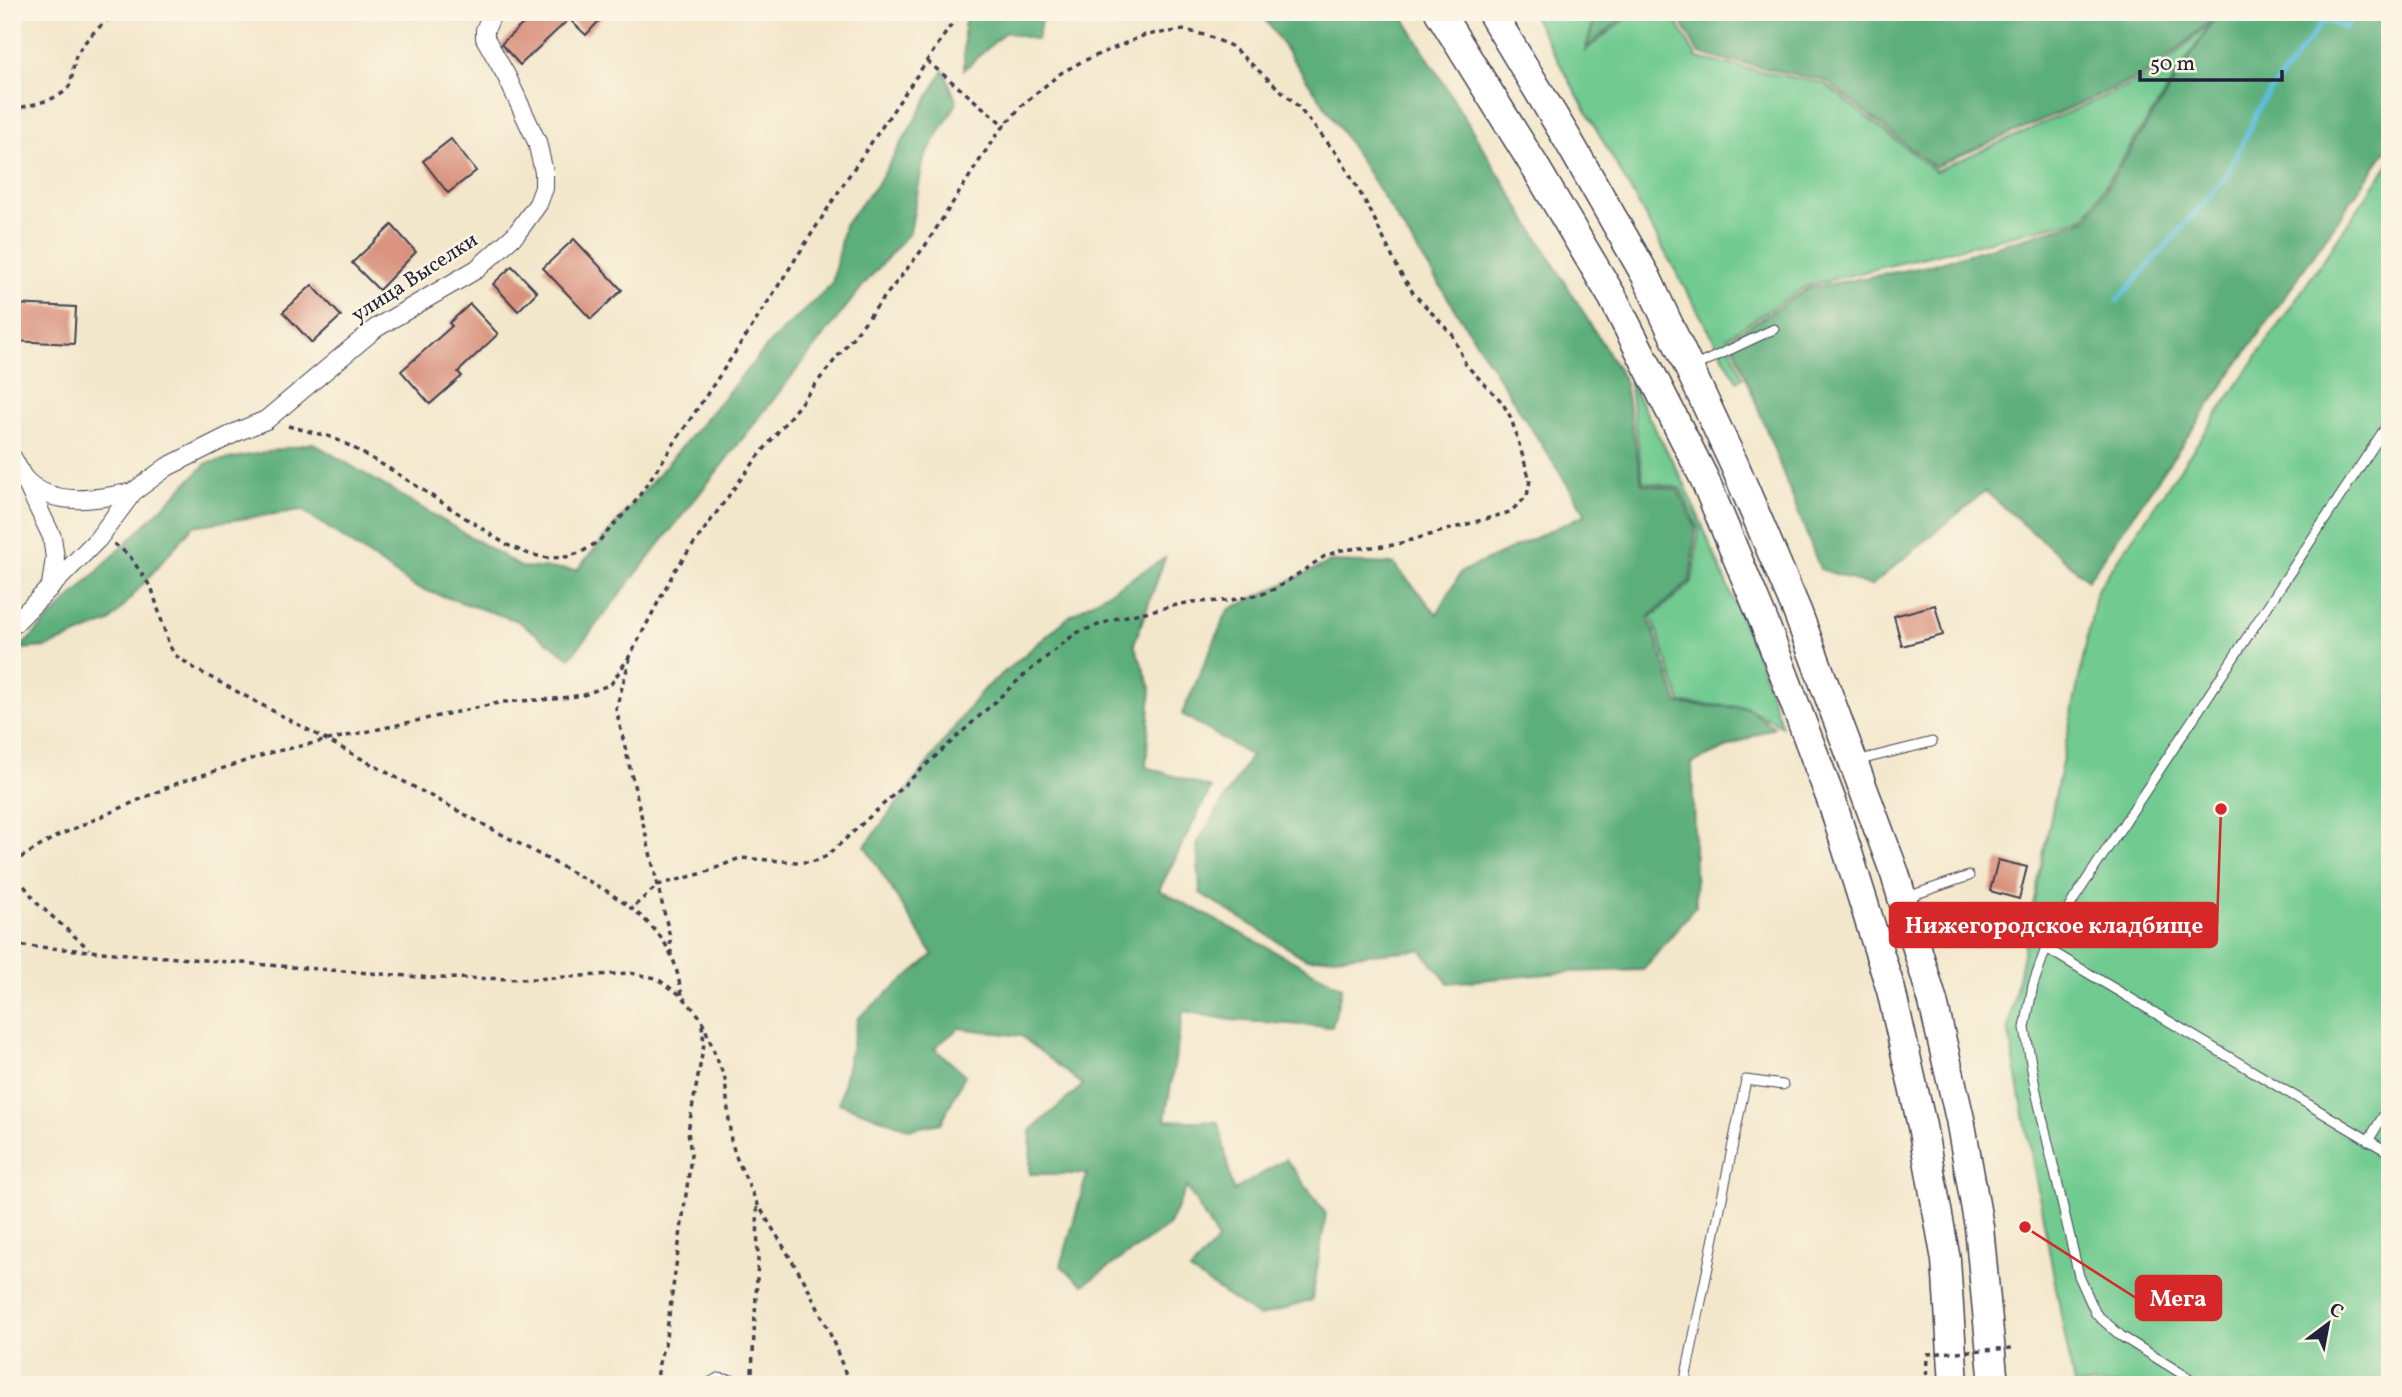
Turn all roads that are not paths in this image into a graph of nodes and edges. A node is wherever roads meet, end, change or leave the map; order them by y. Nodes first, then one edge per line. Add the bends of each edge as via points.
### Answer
1 (493, 12) edge
2 (1439, 12) edge
3 (1491, 12) edge
4 (1774, 329) dead end
5 (1689, 368) junction
6 (2390, 421) edge
7 (12, 457) edge
8 (23, 477) junction
9 (133, 492) junction
10 (51, 585) junction
11 (12, 626) edge
12 (1932, 741) dead end
13 (1854, 762) junction
14 (1969, 876) dead end
15 (1903, 899) junction
16 (2046, 948) junction
17 (1783, 1085) dead end
18 (2390, 1105) edge
19 (2368, 1141) junction
20 (2390, 1153) edge
21 (705, 1385) edge
22 (764, 1385) edge
23 (1684, 1385) edge
24 (1954, 1385) edge
25 (1994, 1385) edge
26 (2200, 1385) edge

1 - 9 street, улица Выселки via 485,38 537,142 544,172 538,204 516,234 477,269 376,328 265,420 167,467
2 - 24 main road via 1613,298 1704,478 1832,802 1891,990 1922,1126 1946,1260
3 - 5 main road via 1646,276
4 - 5 lane
5 - 13 main road via 1797,611
6 - 16 lane via 2081,887
7 - 8 street
8 - 9 street via 38,488 75,499
8 - 10 street via 52,537
9 - 10 street via 98,539
10 - 11 street
12 - 13 lane
13 - 15 main road
14 - 15 lane
15 - 25 main road via 1961,1119 1979,1227
16 - 19 lane
16 - 26 lane via 2025,1028 2079,1276 2096,1314 2121,1336
17 - 23 lane via 1746,1080
18 - 19 lane
19 - 20 lane
21 - 22 lane via 718,1378

